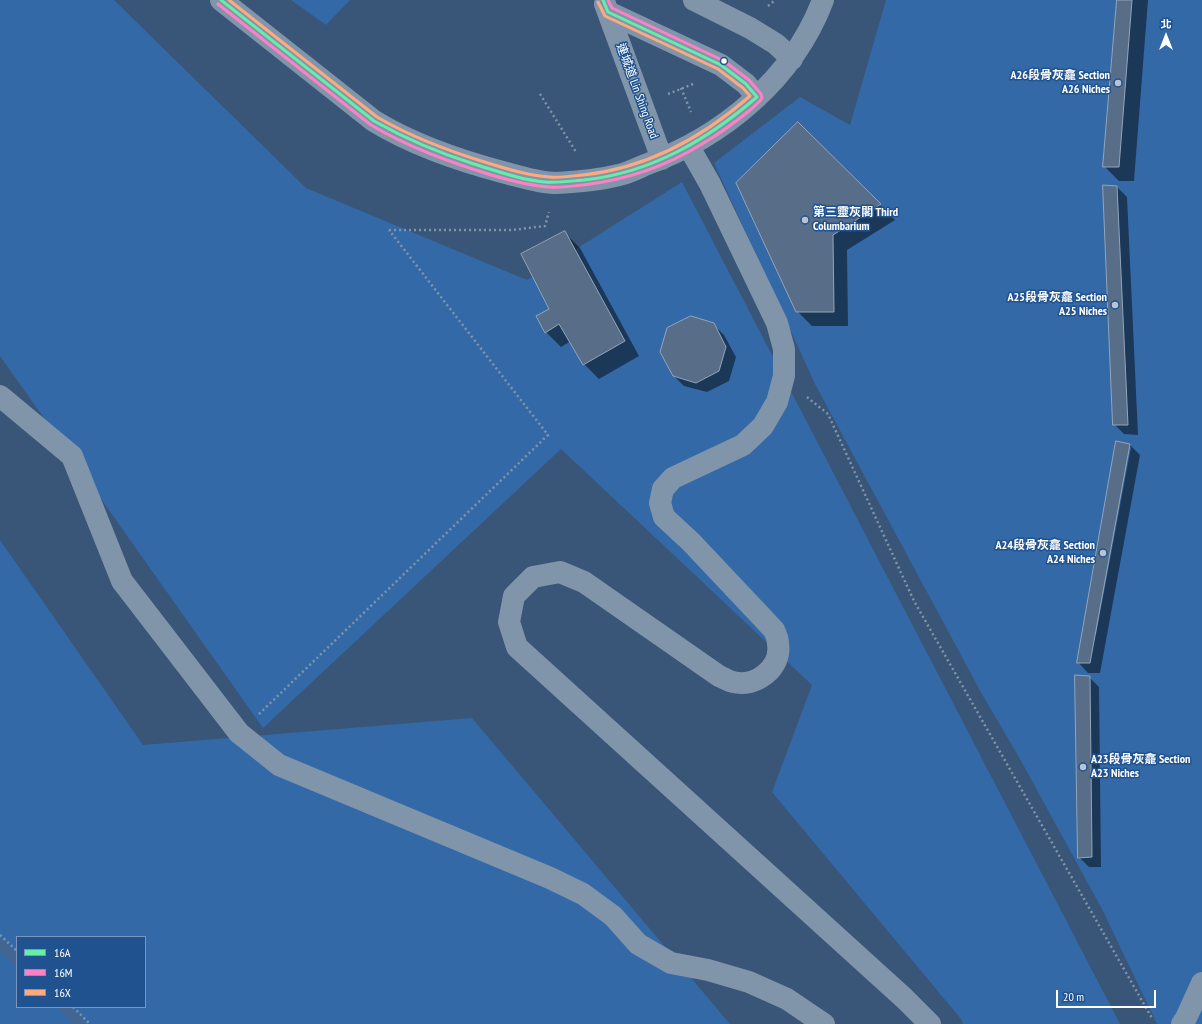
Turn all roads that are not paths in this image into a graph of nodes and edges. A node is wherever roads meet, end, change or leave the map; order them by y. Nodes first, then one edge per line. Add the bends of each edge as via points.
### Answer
1 (221, 0) edge
2 (694, 0) edge
3 (823, 0) edge
4 (606, 6) edge
5 (792, 59) junction
6 (757, 97) junction
7 (689, 147) junction
8 (662, 159) junction
9 (0, 396) edge
10 (1202, 983) edge
11 (824, 1024) edge
12 (930, 1024) edge
13 (1182, 1024) edge

1 - 8 street via 374,121 414,142 470,163 537,181 556,183 621,174
2 - 5 street via 750,28 776,44
3 - 5 street
4 - 6 street via 721,65 746,84
4 - 8 street, 連城道 Lin Shing Road
5 - 6 street
6 - 7 street via 732,118
7 - 8 street
7 - 12 street via 710,184 777,323 784,349 784,376 777,402 763,426 743,445 673,478 663,489 660,503 664,517 774,630 779,646 776,662 765,675 750,683 734,683 719,676 584,582 560,572 534,578 514,596 509,622 518,647
9 - 11 street via 72,456 122,581 239,733 279,765 550,878 583,894 613,916 638,944 671,963 749,982 787,999
10 - 13 street

